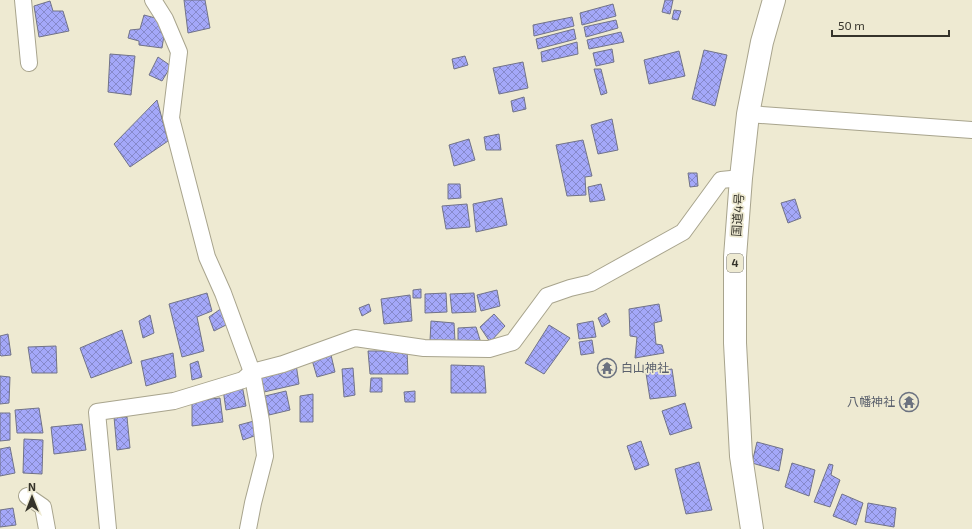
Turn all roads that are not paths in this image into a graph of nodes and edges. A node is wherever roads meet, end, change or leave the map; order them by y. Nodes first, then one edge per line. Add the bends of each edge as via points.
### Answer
1 (23, 0) edge
2 (153, 0) edge
3 (774, 0) edge
4 (29, 63) dead end
5 (748, 114) junction
6 (972, 130) edge
7 (740, 178) junction
8 (252, 372) junction
9 (26, 496) dead end
10 (47, 529) edge
11 (108, 529) edge
12 (248, 529) edge
13 (752, 529) edge

1 - 4 street
2 - 8 street via 165,19 179,52 171,118 207,257
3 - 5 highway, 国道4号 / 4 via 762,42
5 - 6 street
5 - 7 highway, 国道4号 / 4
7 - 8 street via 720,180 682,232 591,283 547,296 513,342 490,349 424,348 355,338 283,364
7 - 13 highway, 国道4号 / 4 via 735,257 735,343 741,456
8 - 11 street via 243,380 174,401 97,412
8 - 12 street via 265,456
9 - 10 street via 43,507

